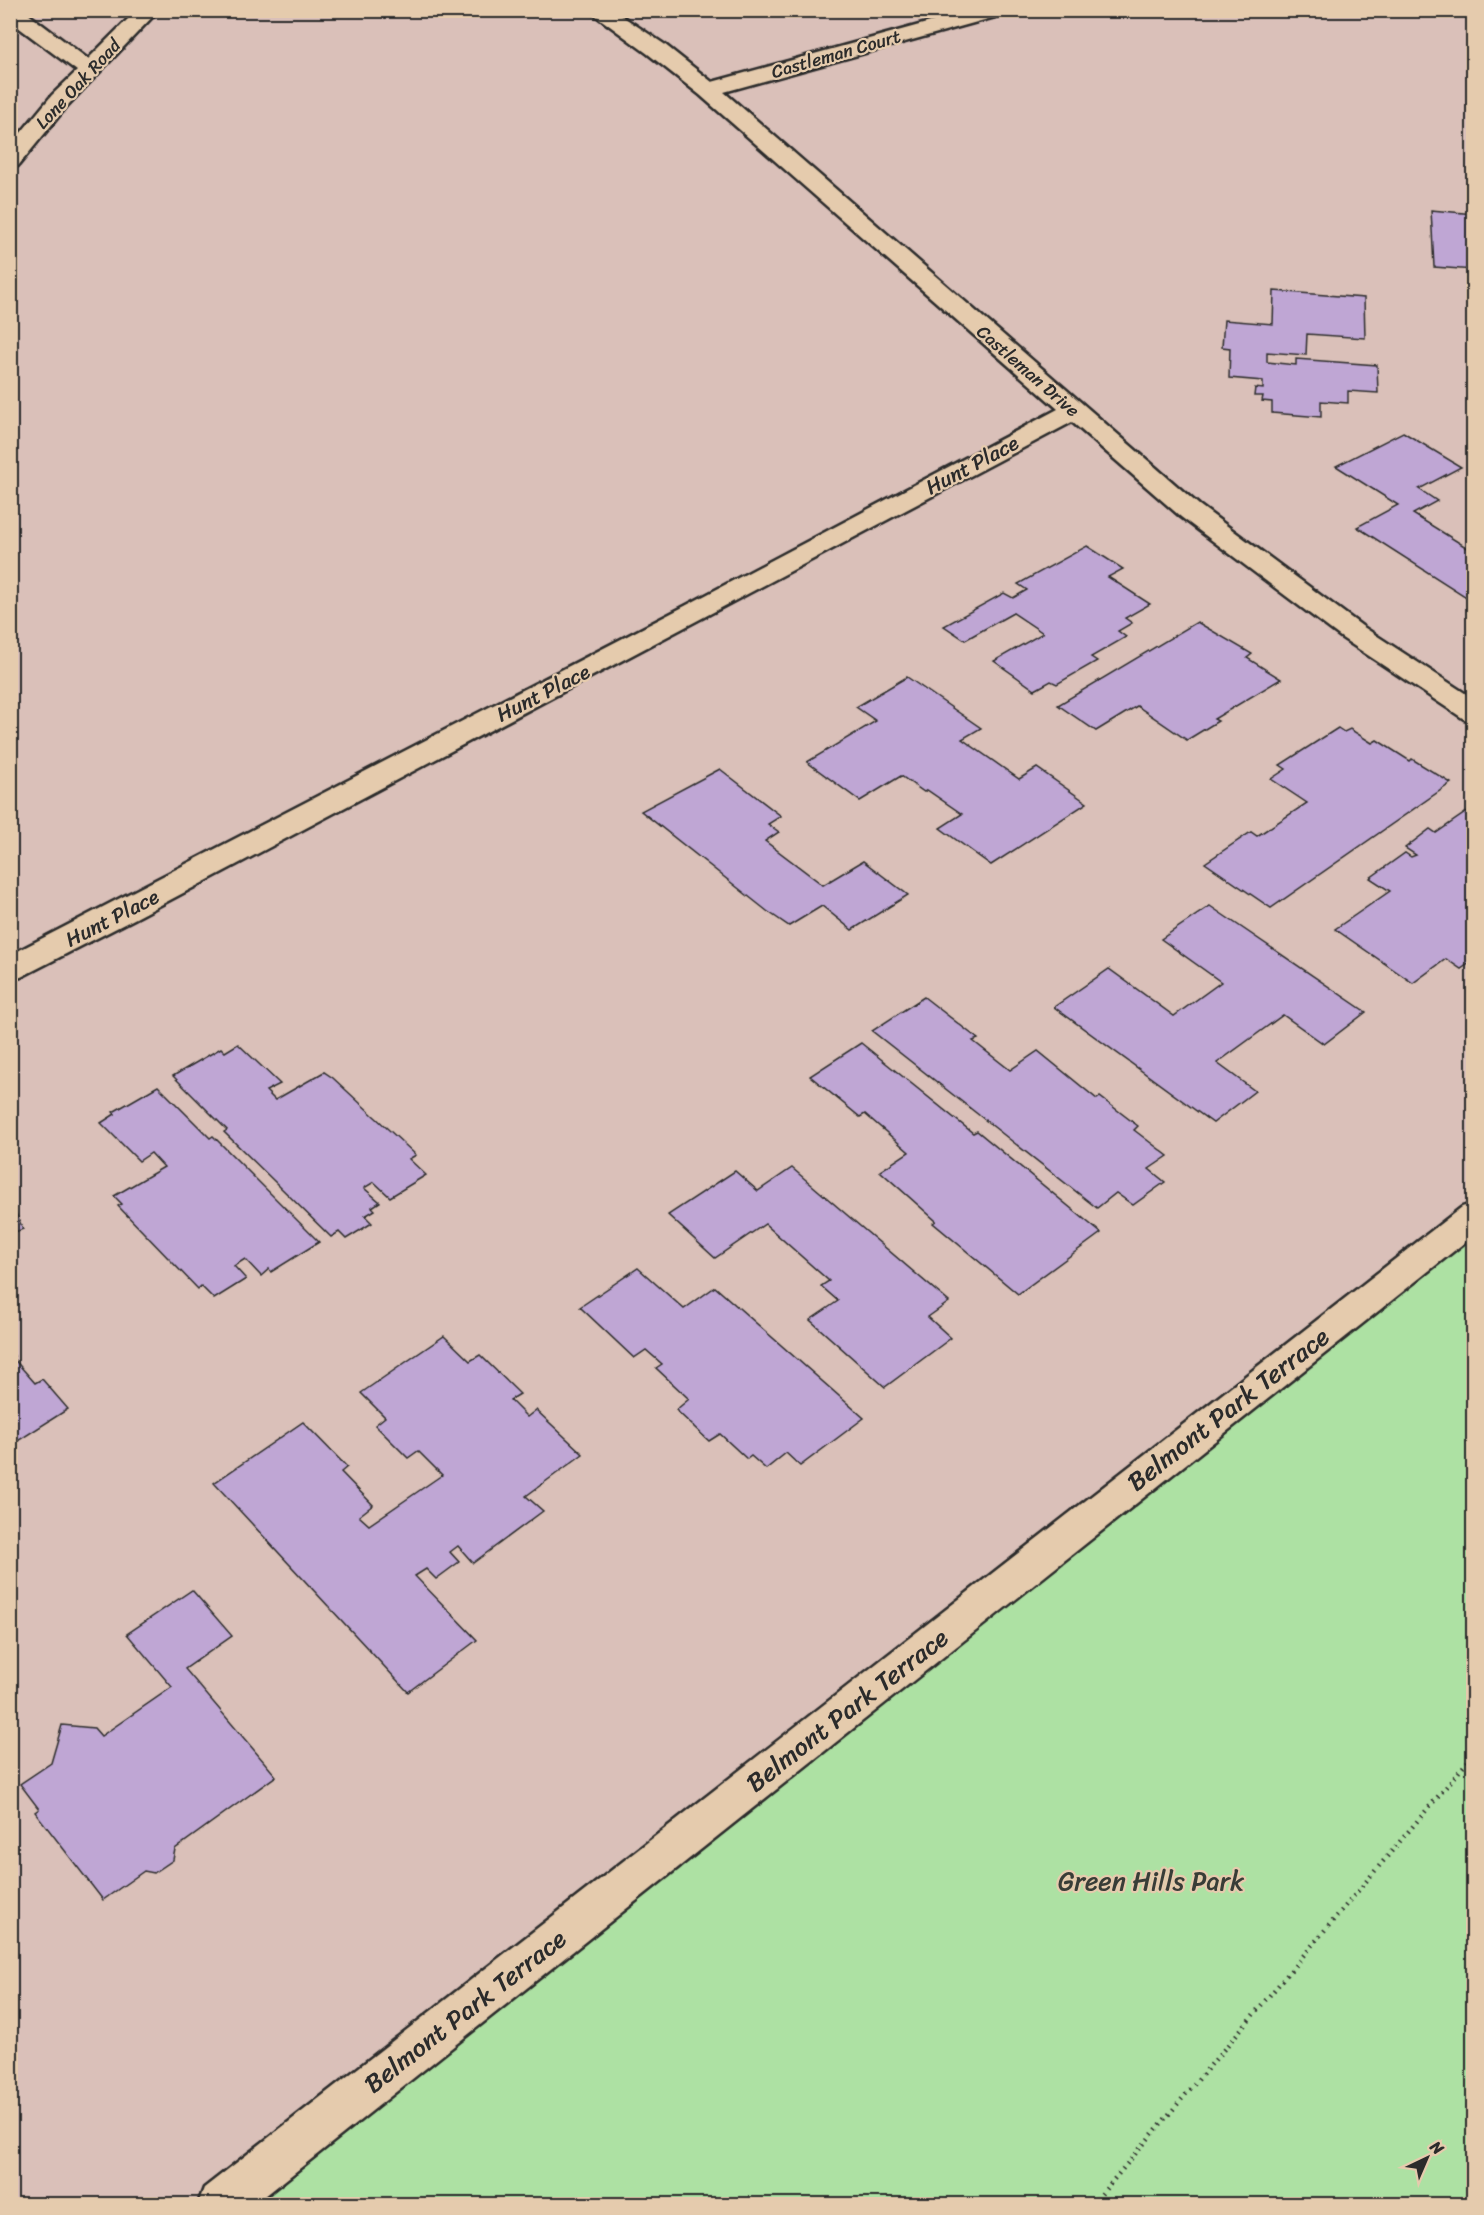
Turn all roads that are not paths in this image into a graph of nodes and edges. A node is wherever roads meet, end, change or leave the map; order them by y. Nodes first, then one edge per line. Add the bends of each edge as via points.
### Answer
1 (149, 10) edge
2 (598, 10) edge
3 (999, 10) edge
4 (10, 11) edge
5 (88, 70) junction
6 (708, 90) junction
7 (10, 160) edge
8 (1073, 411) junction
9 (1473, 712) edge
10 (10, 969) edge
11 (1473, 1216) edge
12 (220, 2205) edge

1 - 5 street, Lone Oak Road
2 - 6 street, Castleman Drive
3 - 6 street, Castleman Court
4 - 5 street
5 - 7 street, Lone Oak Road
6 - 8 street, Castleman Drive
8 - 9 street, Castleman Drive via 1262,567
8 - 10 street, Hunt Place via 559,685
11 - 12 street, Belmont Park Terrace

